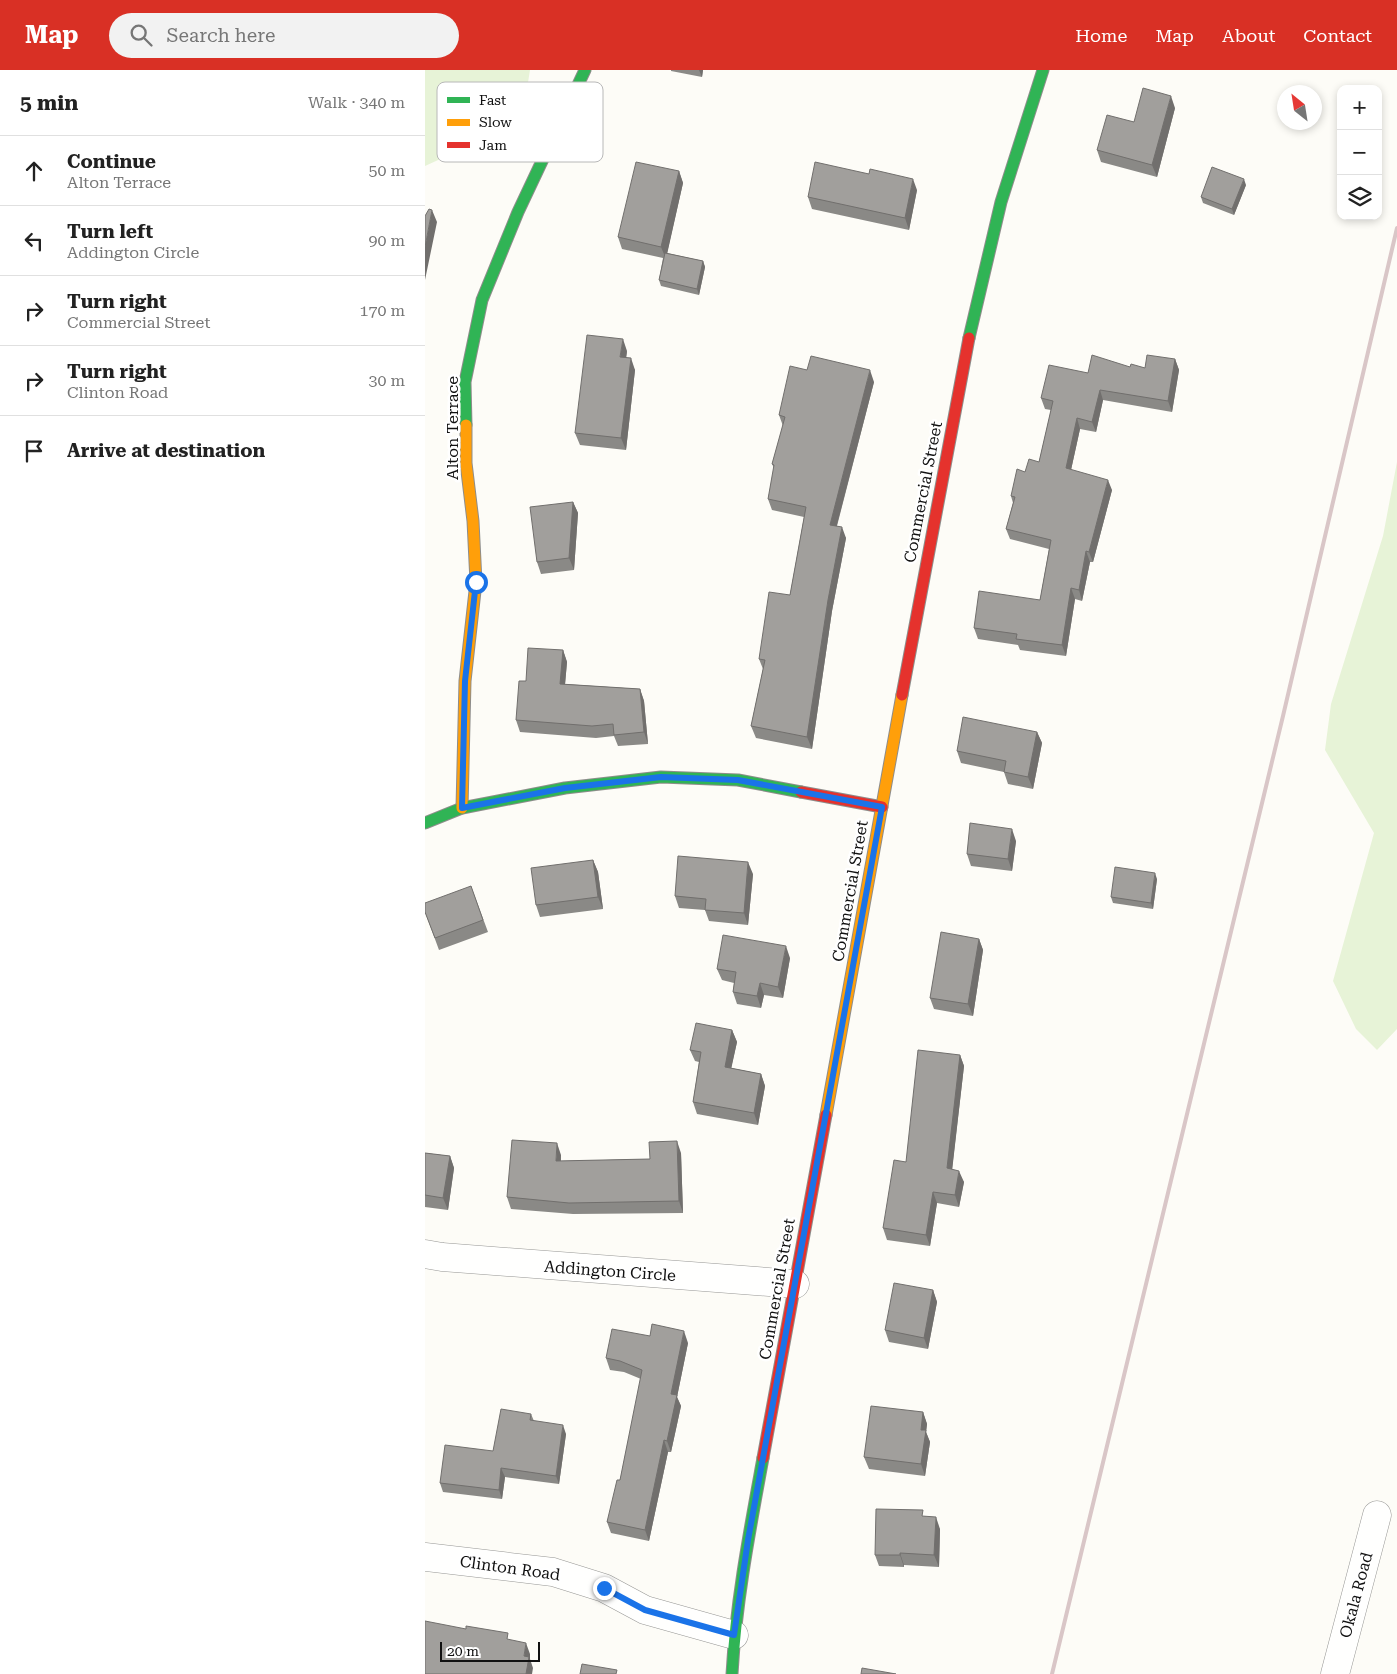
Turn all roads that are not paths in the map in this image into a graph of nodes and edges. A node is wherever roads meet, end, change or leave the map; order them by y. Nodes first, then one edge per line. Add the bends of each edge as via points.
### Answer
1 (585, 70) edge
2 (1043, 70) edge
3 (579, 82) edge
4 (542, 162) edge
5 (882, 807) junction
6 (462, 808) junction
7 (425, 823) edge
8 (425, 1254) edge
9 (795, 1284) junction
10 (1377, 1515) dead end
11 (425, 1557) edge
12 (734, 1635) junction
13 (732, 1674) edge
14 (1335, 1674) edge

1 - 3 main road, Alton Terrace
2 - 5 main road, Commercial Street via 1001,202 967,347
4 - 6 main road, Alton Terrace via 482,300 465,382 465,463 473,521 476,582 465,681
5 - 6 main road via 738,780 661,777 565,788
5 - 9 main road, Commercial Street
6 - 7 main road
8 - 9 street, Addington Circle via 443,1258
9 - 12 main road, Commercial Street
10 - 14 street, Okala Road
11 - 12 street, Clinton Road via 553,1572 604,1588 645,1610
12 - 13 main road, Commercial Street

